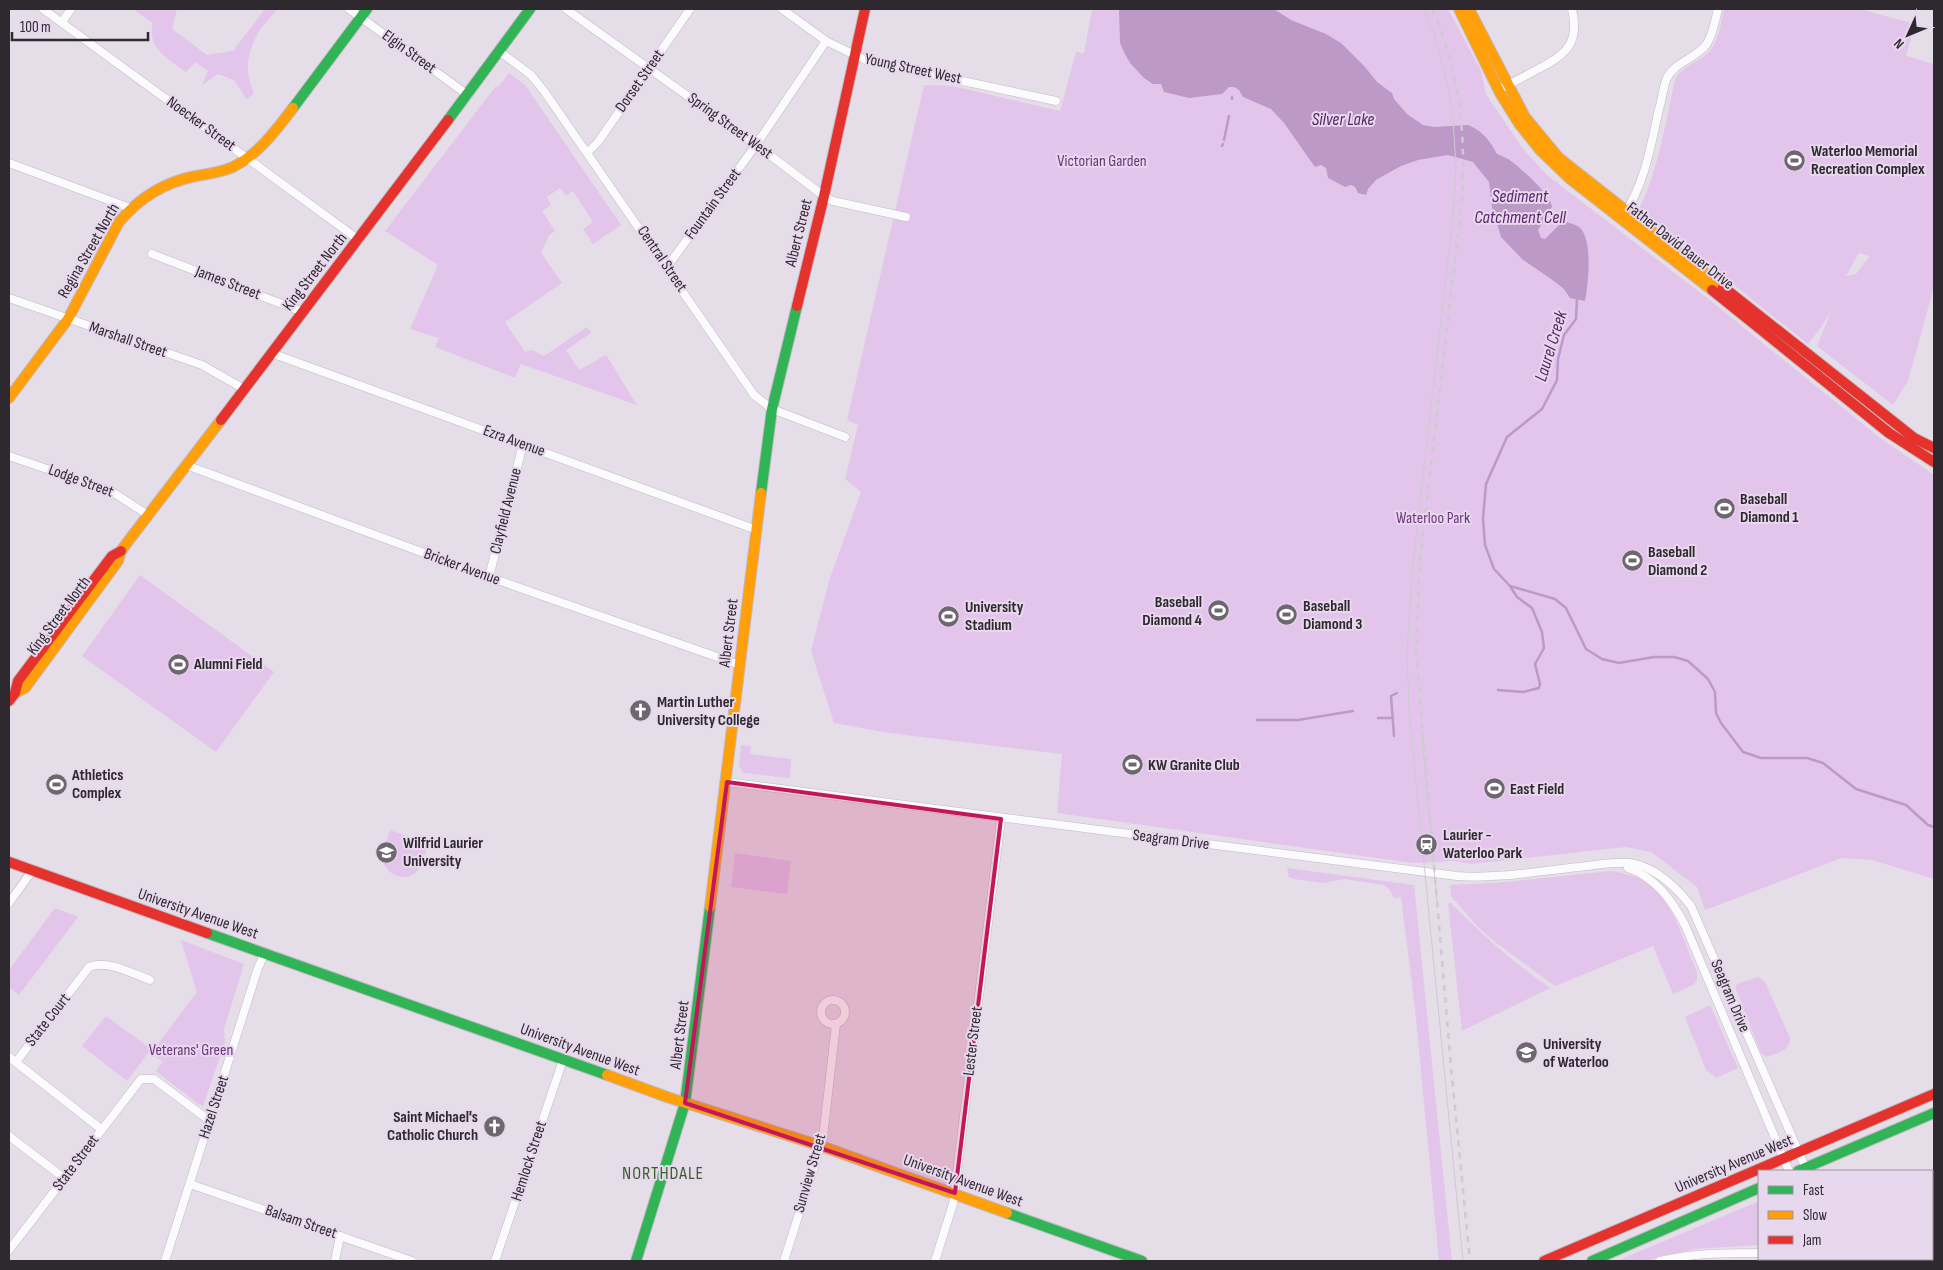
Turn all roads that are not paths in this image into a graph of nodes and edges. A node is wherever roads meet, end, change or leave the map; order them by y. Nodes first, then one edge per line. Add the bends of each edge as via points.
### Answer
1 (43, 9) edge
2 (71, 9) edge
3 (350, 9) edge
4 (530, 9) edge
5 (566, 9) edge
6 (690, 9) edge
7 (782, 9) edge
8 (865, 9) edge
9 (1459, 9) edge
10 (1470, 9) edge
11 (1572, 9) edge
12 (1718, 9) edge
13 (364, 13) edge
14 (62, 22) junction
15 (826, 41) junction
16 (499, 51) junction
17 (855, 56) junction
18 (648, 68) junction
19 (1504, 87) junction
20 (468, 95) junction
21 (1056, 101) dead end
22 (756, 145) junction
23 (588, 152) junction
24 (247, 157) junction
25 (9, 163) edge
26 (824, 196) junction
27 (130, 208) junction
28 (1623, 215) junction
29 (906, 217) dead end
30 (359, 240) junction
31 (152, 254) dead end
32 (668, 267) junction
33 (9, 298) edge
34 (303, 312) junction
35 (68, 319) junction
36 (271, 353) junction
37 (244, 389) junction
38 (9, 398) edge
39 (772, 409) junction
40 (845, 437) dead end
41 (523, 444) junction
42 (1934, 448) edge
43 (9, 456) edge
44 (1934, 462) edge
45 (186, 465) junction
46 (148, 515) junction
47 (757, 530) junction
48 (489, 577) junction
49 (740, 665) junction
50 (12, 697) edge
51 (727, 782) junction
52 (1001, 819) junction
53 (9, 862) edge
54 (1617, 863) junction
55 (32, 871) junction
56 (9, 903) edge
57 (265, 953) junction
58 (150, 980) dead end
59 (836, 1024) dead end
60 (9, 1057) edge
61 (563, 1060) junction
62 (16, 1062) junction
63 (1934, 1094) edge
64 (685, 1103) junction
65 (1934, 1113) edge
66 (210, 1121) junction
67 (101, 1129) junction
68 (9, 1136) edge
69 (821, 1146) junction
70 (1799, 1152) junction
71 (1784, 1158) junction
72 (1789, 1170) edge
73 (1804, 1170) edge
74 (64, 1178) junction
75 (190, 1184) junction
76 (1758, 1188) edge
77 (954, 1193) junction
78 (340, 1236) junction
79 (9, 1250) edge
80 (1758, 1253) edge
81 (165, 1261) edge
82 (335, 1261) edge
83 (412, 1261) edge
84 (495, 1261) edge
85 (636, 1261) edge
86 (784, 1261) edge
87 (935, 1261) edge
88 (1142, 1261) edge
89 (1544, 1261) edge
90 (1592, 1261) edge
91 (1660, 1261) edge

1 - 14 street, Noecker Street
2 - 14 street
3 - 13 street, Elgin Street
4 - 16 street, King Street North
5 - 18 street, Spring Street West
6 - 18 street, Dorset Street
7 - 15 street, Young Street West
8 - 17 street, Albert Street
9 - 19 street, Father David Bauer Drive
10 - 19 street, Father David Bauer Drive
11 - 19 street via 1575,22 1571,41 1563,55
12 - 28 street via 1706,44 1677,66 1667,79 1637,191
13 - 20 street, Elgin Street
13 - 24 street, Regina Street North via 269,139
14 - 24 street, Noecker Street
15 - 17 street, Young Street West
15 - 22 street, Fountain Street
16 - 20 street, King Street North
16 - 23 street, Central Street via 531,75
17 - 21 street, Young Street West
17 - 26 street, Albert Street
18 - 22 street, Spring Street West
18 - 23 street, Dorset Street
19 - 28 street, Father David Bauer Drive via 1515,118 1530,140 1569,178
20 - 30 street, King Street North
22 - 26 street, Spring Street West
22 - 32 street, Fountain Street
23 - 32 street, Central Street
24 - 27 street, Regina Street North via 226,170 162,186 140,198
24 - 30 street, Noecker Street
25 - 27 street
26 - 29 street, Spring Street West via 833,201
26 - 39 street, Albert Street
27 - 35 street, Regina Street North via 119,222
28 - 42 street, Father David Bauer Drive via 1914,438
28 - 44 street, Father David Bauer Drive via 1889,433
30 - 34 street, King Street North
31 - 34 street, James Street
32 - 39 street, Central Street via 754,395
33 - 35 street, Marshall Street
34 - 36 street, King Street North
35 - 37 street, Marshall Street via 202,365
35 - 38 street, Regina Street North
36 - 37 street, King Street North
36 - 41 street, Ezra Avenue
37 - 45 street, King Street North
39 - 40 street, Central Street
39 - 47 street, Albert Street
41 - 47 street, Ezra Avenue
41 - 48 street, Clayfield Avenue
43 - 46 street, Lodge Street via 111,491
45 - 46 street, King Street North
45 - 48 street, Bricker Avenue
46 - 50 street, King Street North via 48,640 18,681
47 - 49 street, Albert Street
48 - 49 street, Bricker Avenue
49 - 51 street, Albert Street
51 - 52 street, Seagram Drive
51 - 64 street, Albert Street
52 - 54 street, Seagram Drive via 1456,876 1491,876
52 - 77 street, Lester Street
53 - 55 street, University Avenue West
54 - 70 street, Seagram Drive via 1630,863 1658,875 1673,885 1690,906
54 - 71 street, Seagram Drive via 1643,874 1674,904
55 - 56 street
55 - 57 street, University Avenue West
57 - 61 street, University Avenue West
57 - 66 street, Hazel Street
58 - 62 street, State Court via 105,964 89,967
59 - 69 street, Sunview Street
60 - 62 street
61 - 64 street, University Avenue West
61 - 84 street, Hemlock Street
62 - 67 street, State Court
63 - 70 street, University Avenue West
64 - 69 street, University Avenue West
64 - 85 street, Albert Street
65 - 73 street, University Avenue West
66 - 67 street, State Street via 154,1079 144,1078
66 - 75 street, Hazel Street
67 - 74 street, State Street
68 - 74 street
69 - 77 street, University Avenue West
69 - 86 street, Sunview Street
70 - 71 street, University Avenue West
70 - 73 street, Seagram Drive
71 - 72 street, Seagram Drive
71 - 89 street, University Avenue West
74 - 79 street, State Street
75 - 78 street, Balsam Street
75 - 81 street, Hazel Street
76 - 90 street, University Avenue West
77 - 87 street, Lester Street
77 - 88 street, University Avenue West
78 - 82 street
78 - 83 street, Balsam Street
80 - 91 street via 1708,1253

